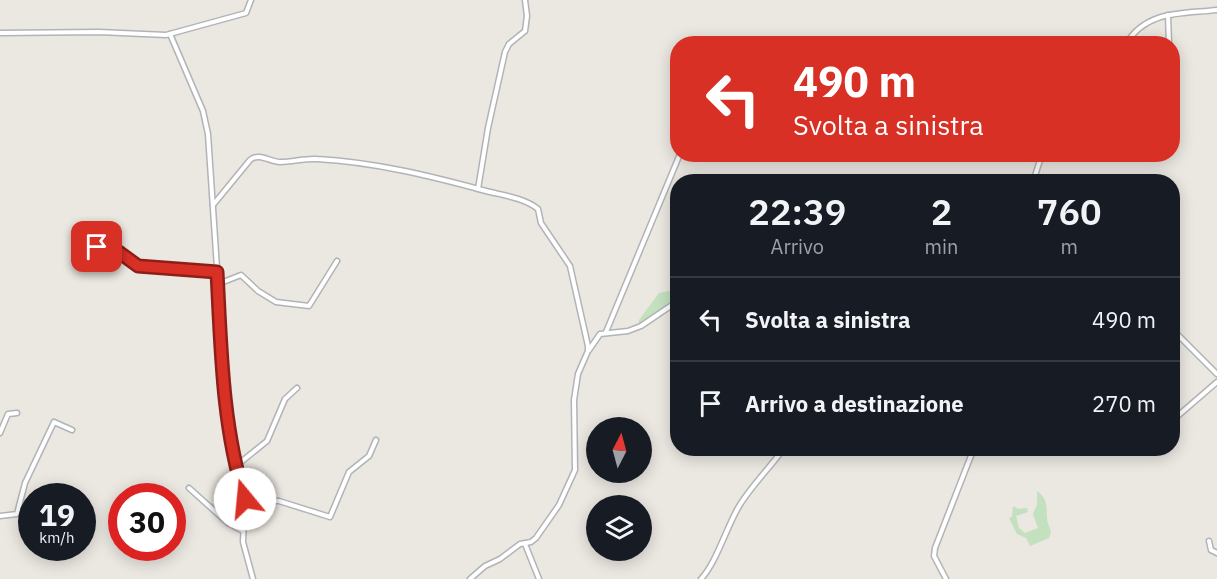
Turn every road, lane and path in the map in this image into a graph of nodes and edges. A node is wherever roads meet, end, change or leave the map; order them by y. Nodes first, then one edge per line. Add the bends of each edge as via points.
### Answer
1 (251, 0) edge
2 (525, 0) edge
3 (1217, 10) edge
4 (1168, 15) junction
5 (0, 33) edge
6 (170, 34) junction
7 (1131, 36) edge
8 (1169, 36) edge
9 (670, 178) edge
10 (478, 189) junction
11 (213, 205) junction
12 (97, 247) dead end
13 (337, 261) dead end
14 (217, 272) junction
15 (218, 284) junction
16 (670, 306) edge
17 (606, 332) junction
18 (1180, 337) edge
19 (588, 351) junction
20 (1217, 374) edge
21 (1217, 382) edge
22 (297, 388) dead end
23 (17, 414) dead end
24 (1180, 414) edge
25 (72, 430) dead end
26 (0, 433) edge
27 (376, 441) dead end
28 (778, 456) edge
29 (971, 456) edge
30 (236, 466) junction
31 (189, 488) dead end
32 (245, 499) junction
33 (0, 516) edge
34 (243, 531) junction
35 (1209, 541) dead end
36 (522, 544) junction
37 (1217, 553) edge
38 (253, 579) edge
39 (470, 579) edge
40 (539, 579) edge
41 (701, 579) edge
42 (946, 579) edge

1 - 6 street via 246,13
2 - 10 street via 525,31 505,52
3 - 4 street
4 - 7 street via 1137,27
4 - 8 street
5 - 6 street
6 - 11 street via 203,111
9 - 17 street
10 - 11 street via 335,160 279,162 255,156
10 - 19 street via 538,209 541,223 570,266
11 - 14 street
12 - 14 street via 116,250 138,266
13 - 15 street via 309,306 276,302 241,275
14 - 15 street
15 - 30 street via 226,402
16 - 17 street via 641,326
17 - 19 street
18 - 20 street
19 - 36 street via 579,370 574,400 575,470 559,505 536,538
21 - 24 street
22 - 30 street via 286,396 267,441
23 - 26 street via 8,414
25 - 33 street via 54,422 17,513
27 - 32 street via 372,452 349,472 328,518 287,503
28 - 41 street via 739,506 711,567
29 - 42 street via 935,548 934,555
30 - 32 street
31 - 34 street via 228,523
32 - 34 street
34 - 38 street
35 - 37 street via 1211,550
36 - 39 street
36 - 40 street

